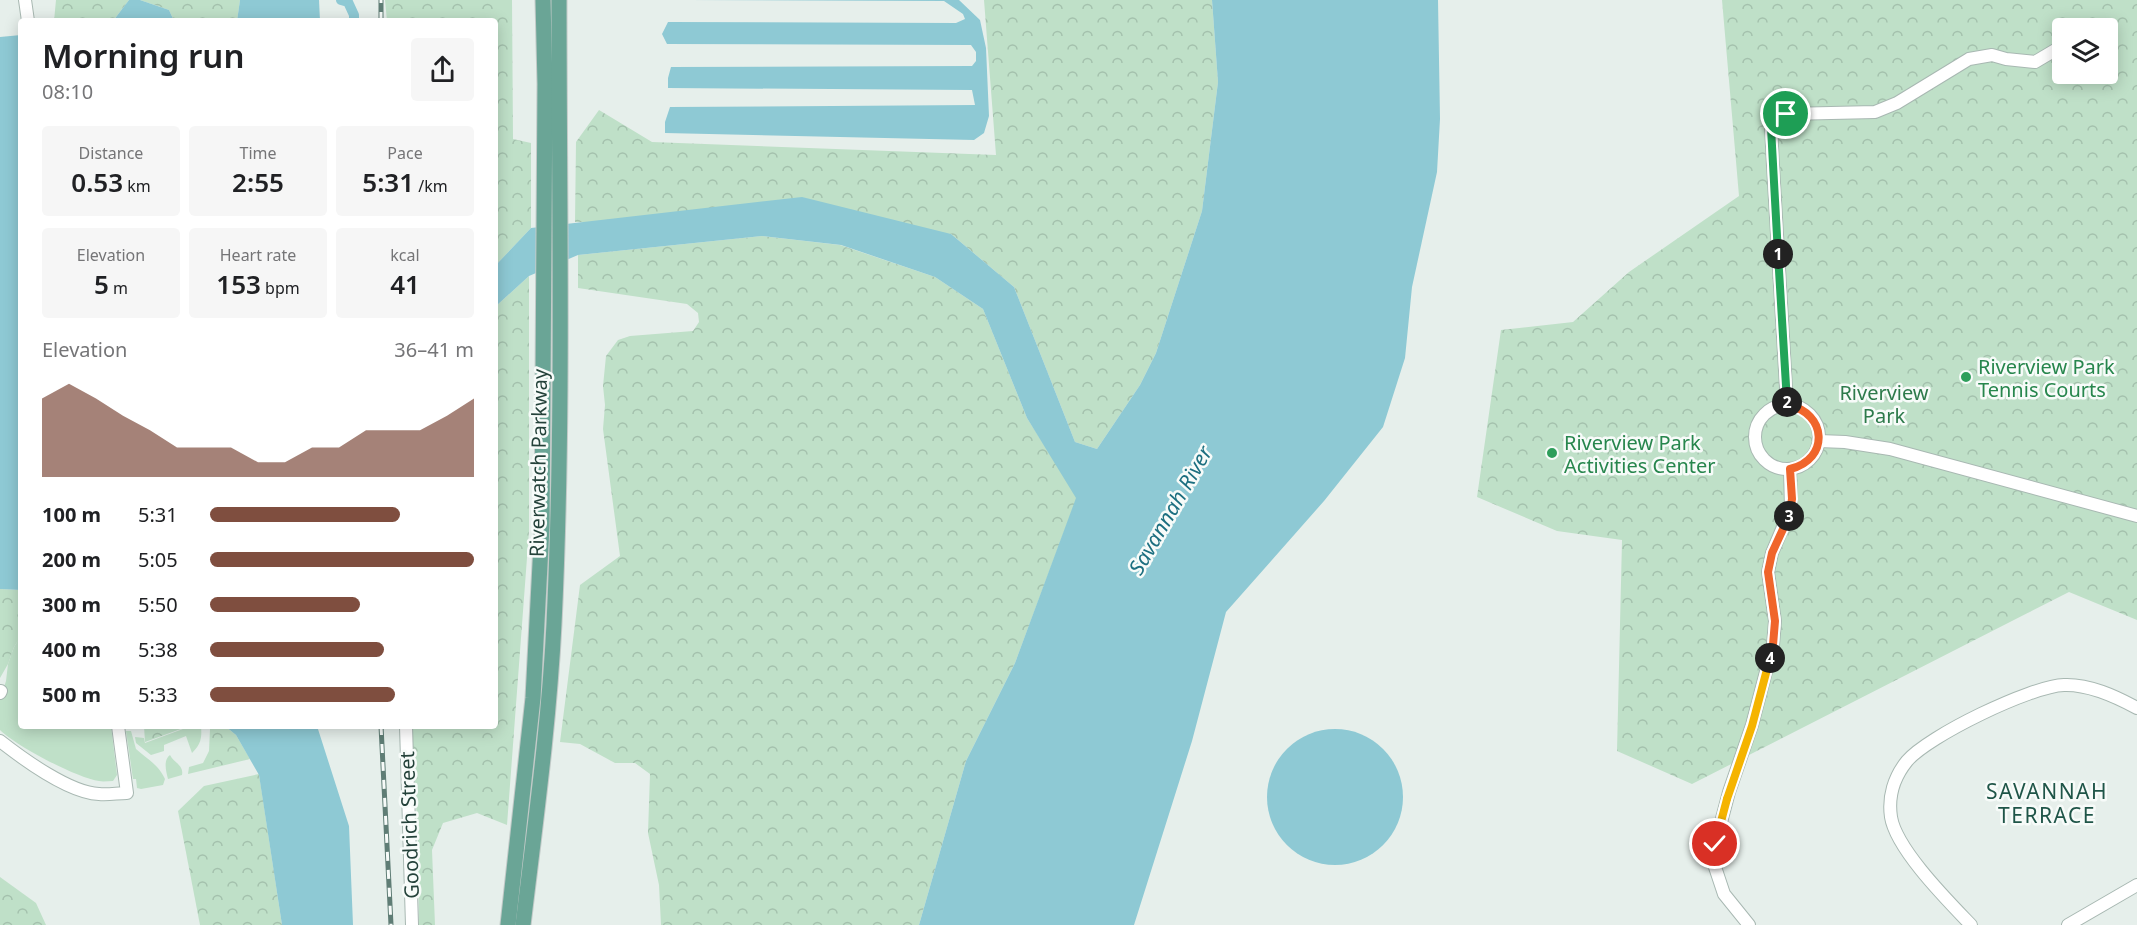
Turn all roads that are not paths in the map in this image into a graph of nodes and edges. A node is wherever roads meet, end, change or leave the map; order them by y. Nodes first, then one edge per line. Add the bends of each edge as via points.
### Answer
1 (25, 0) edge
2 (543, 0) edge
3 (558, 0) edge
4 (28, 18) edge
5 (2052, 52) edge
6 (1788, 405) junction
7 (1819, 441) junction
8 (1790, 469) junction
9 (2137, 516) edge
10 (2137, 708) edge
11 (118, 729) edge
12 (406, 729) edge
13 (0, 741) edge
14 (2137, 885) edge
15 (412, 925) edge
16 (508, 925) edge
17 (523, 925) edge
18 (1749, 925) edge
19 (1971, 925) edge
20 (2068, 925) edge

1 - 4 street
2 - 16 main road, Riverwatch Parkway via 542,526 533,698
3 - 17 main road, Riverwatch Parkway via 559,497 554,627
5 - 6 street via 2035,62 1992,55 1968,58 1898,103 1875,112 1786,114 1774,123 1771,128
6 - 7 street via 1808,412 1815,420
6 - 8 street via 1777,406 1760,418 1754,439 1756,449 1770,465
7 - 8 street via 1810,460
7 - 9 street via 1890,449
8 - 18 street via 1791,508 1768,572 1775,621 1773,645 1715,844 1715,867 1724,894
10 - 19 street via 2086,687 2062,685 2040,689 1960,724 1915,753 1901,768 1890,800 1894,828 1909,853
11 - 13 street via 127,793 98,794 70,785
12 - 15 street, Goodrich Street
14 - 20 street

